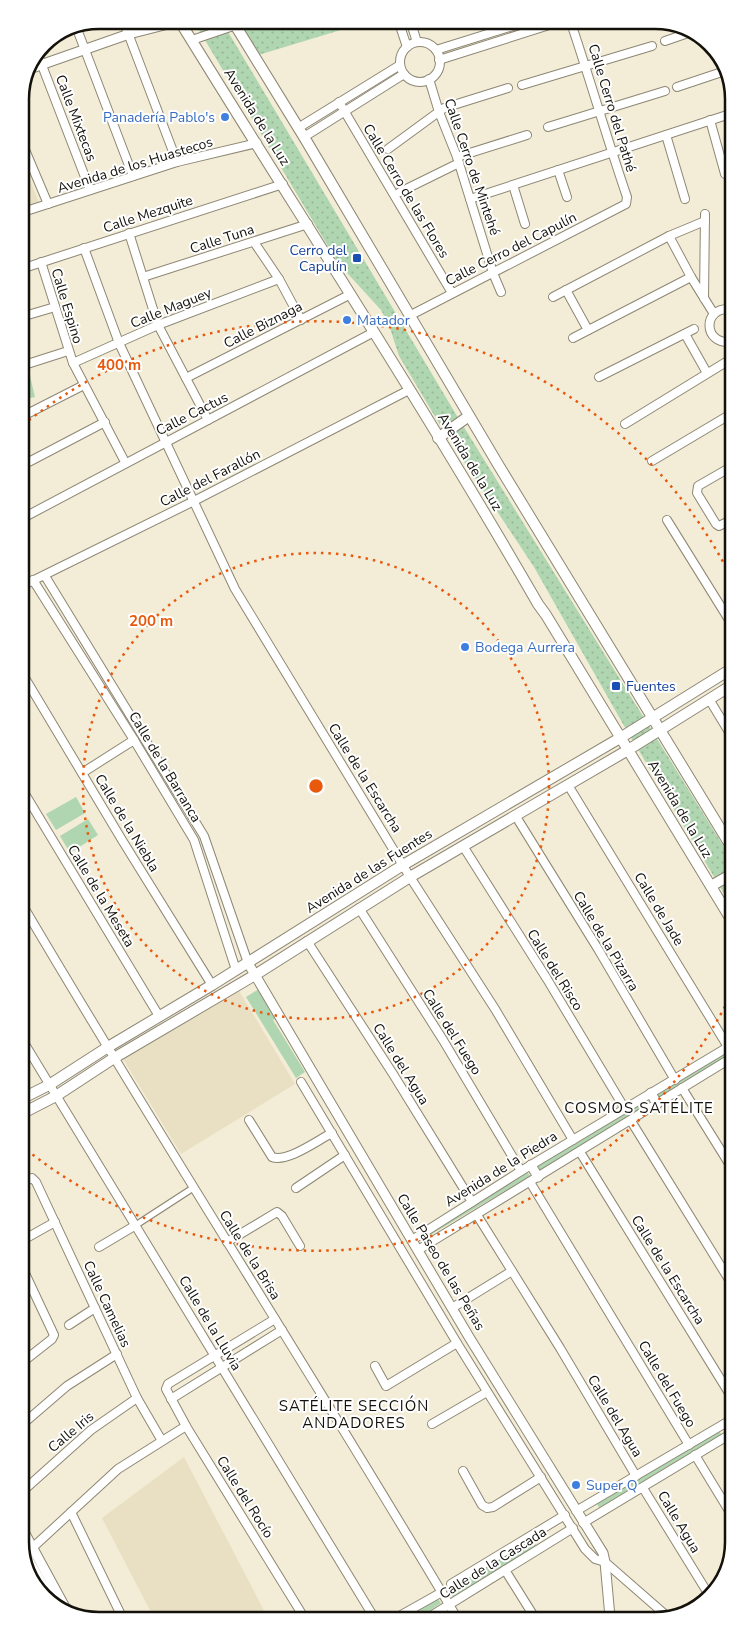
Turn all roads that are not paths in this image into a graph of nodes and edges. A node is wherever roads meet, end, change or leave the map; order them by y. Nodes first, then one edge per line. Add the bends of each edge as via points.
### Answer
1 (127, 29) edge
2 (149, 29) edge
3 (185, 29) edge
4 (219, 29) edge
5 (237, 29) edge
6 (401, 29) edge
7 (412, 29) edge
8 (503, 29) edge
9 (537, 29) edge
10 (573, 29) edge
11 (78, 32) edge
12 (129, 34) junction
13 (683, 35) edge
14 (192, 40) junction
15 (665, 41) dead end
16 (416, 42) junction
17 (652, 46) dead end
18 (406, 47) junction
19 (85, 49) junction
20 (436, 50) junction
21 (40, 60) edge
22 (439, 60) junction
23 (41, 64) junction
24 (400, 65) junction
25 (37, 66) edge
26 (586, 66) junction
27 (720, 73) edge
28 (404, 74) junction
29 (429, 79) junction
30 (522, 85) dead end
31 (677, 87) dead end
32 (508, 88) dead end
33 (665, 91) dead end
34 (339, 102) junction
35 (600, 111) junction
36 (344, 112) junction
37 (439, 112) junction
38 (725, 116) edge
39 (710, 120) junction
40 (548, 127) dead end
41 (298, 128) junction
42 (527, 135) dead end
43 (666, 135) junction
44 (304, 137) junction
45 (257, 143) junction
46 (388, 149) dead end
47 (612, 152) junction
48 (29, 159) edge
49 (458, 160) junction
50 (177, 162) junction
51 (558, 170) junction
52 (725, 174) dead end
53 (133, 176) junction
54 (283, 184) junction
55 (513, 184) junction
56 (90, 190) junction
57 (400, 192) dead end
58 (567, 197) dead end
59 (470, 198) junction
60 (685, 199) dead end
61 (48, 204) junction
62 (626, 204) joint
63 (29, 210) edge
64 (308, 224) junction
65 (525, 224) dead end
66 (129, 233) junction
67 (670, 236) junction
68 (254, 242) junction
69 (84, 248) junction
70 (41, 262) junction
71 (29, 266) edge
72 (493, 273) junction
73 (143, 277) junction
74 (691, 278) junction
75 (279, 279) junction
76 (566, 290) junction
77 (501, 292) dead end
78 (452, 293) junction
79 (351, 294) junction
80 (552, 297) dead end
81 (704, 298) junction
82 (55, 307) junction
83 (725, 308) edge
84 (714, 314) junction
85 (29, 315) edge
86 (409, 316) junction
87 (301, 320) junction
88 (158, 326) junction
89 (694, 328) dead end
90 (588, 330) junction
91 (374, 332) junction
92 (685, 334) junction
93 (573, 338) dead end
94 (725, 342) edge
95 (119, 343) junction
96 (68, 351) junction
97 (725, 362) edge
98 (29, 363) edge
99 (73, 363) junction
100 (707, 373) junction
101 (599, 377) dead end
102 (186, 378) junction
103 (84, 385) junction
104 (409, 390) junction
105 (29, 413) edge
106 (469, 416) junction
107 (725, 418) edge
108 (208, 420) junction
109 (105, 422) junction
110 (625, 424) dead end
111 (438, 438) junction
112 (166, 442) junction
113 (652, 461) dead end
114 (29, 462) edge
115 (125, 462) junction
116 (725, 470) edge
117 (194, 501) junction
118 (29, 515) edge
119 (667, 520) dead end
120 (725, 523) edge
121 (45, 576) junction
122 (33, 580) junction
123 (29, 582) edge
124 (725, 612) edge
125 (725, 673) edge
126 (29, 684) edge
127 (725, 689) edge
128 (709, 699) junction
129 (653, 717) junction
130 (725, 725) edge
131 (661, 729) junction
132 (620, 738) junction
133 (134, 740) junction
134 (628, 750) junction
135 (592, 754) junction
136 (82, 773) junction
137 (584, 776) junction
138 (568, 785) junction
139 (29, 802) edge
140 (515, 815) junction
141 (725, 836) edge
142 (463, 846) junction
143 (403, 865) junction
144 (410, 877) junction
145 (725, 878) edge
146 (711, 886) junction
147 (359, 908) junction
148 (725, 909) edge
149 (29, 916) edge
150 (307, 941) junction
151 (248, 963) junction
152 (236, 970) junction
153 (255, 975) junction
154 (243, 982) junction
155 (212, 985) junction
156 (159, 1016) junction
157 (725, 1038) edge
158 (108, 1047) junction
159 (725, 1049) edge
160 (29, 1051) edge
161 (114, 1058) junction
162 (725, 1062) edge
163 (675, 1080) junction
164 (302, 1082) dead end
165 (49, 1085) junction
166 (682, 1088) junction
167 (651, 1093) junction
168 (29, 1095) edge
169 (56, 1096) junction
170 (658, 1104) junction
171 (625, 1109) junction
172 (29, 1110) edge
173 (249, 1120) dead end
174 (631, 1121) junction
175 (332, 1133) junction
176 (573, 1140) junction
177 (580, 1152) junction
178 (345, 1155) junction
179 (725, 1157) edge
180 (531, 1165) junction
181 (521, 1171) junction
182 (538, 1177) junction
183 (29, 1179) edge
184 (530, 1182) junction
185 (193, 1188) junction
186 (296, 1188) dead end
187 (472, 1202) junction
188 (477, 1215) junction
189 (55, 1222) junction
190 (136, 1225) junction
191 (29, 1237) edge
192 (412, 1240) junction
193 (227, 1242) junction
194 (300, 1246) dead end
195 (99, 1247) dead end
196 (418, 1250) junction
197 (512, 1271) junction
198 (725, 1273) edge
199 (29, 1282) edge
200 (95, 1308) junction
201 (452, 1308) junction
202 (274, 1319) junction
203 (69, 1325) dead end
204 (282, 1330) junction
205 (457, 1343) junction
206 (117, 1354) junction
207 (215, 1355) junction
208 (29, 1357) edge
209 (375, 1366) dead end
210 (222, 1368) junction
211 (725, 1386) edge
212 (487, 1392) junction
213 (137, 1398) junction
214 (171, 1399) junction
215 (29, 1418) edge
216 (432, 1424) dead end
217 (725, 1424) edge
218 (186, 1426) junction
219 (721, 1426) junction
220 (725, 1430) edge
221 (725, 1437) edge
222 (162, 1441) junction
223 (689, 1445) junction
224 (695, 1455) junction
225 (463, 1471) dead end
226 (636, 1476) junction
227 (541, 1477) junction
228 (29, 1486) edge
229 (643, 1488) junction
230 (725, 1504) edge
231 (576, 1511) junction
232 (72, 1512) junction
233 (565, 1515) junction
234 (583, 1523) junction
235 (572, 1528) junction
236 (30, 1550) edge
237 (31, 1559) edge
238 (605, 1562) junction
239 (505, 1570) junction
240 (451, 1584) dead end
241 (48, 1591) edge
242 (706, 1591) edge
243 (442, 1592) junction
244 (449, 1605) junction
245 (120, 1612) edge
246 (301, 1612) edge
247 (372, 1612) edge
248 (406, 1612) edge
249 (437, 1612) edge
250 (453, 1612) edge
251 (531, 1612) edge
252 (610, 1612) edge
253 (662, 1612) edge

1 - 12 street
2 - 12 street
3 - 14 main road, Avenida de la Luz
4 - 14 street
5 - 41 main road, Avenida de la Luz
6 - 18 street
7 - 16 street
8 - 20 street
9 - 22 street
10 - 26 street, Calle Cerro del Pathé
11 - 19 street
12 - 19 street
12 - 50 street
13 - 15 street
14 - 45 main road, Avenida de la Luz
16 - 18 street
16 - 20 street
17 - 26 street
18 - 24 street via 400,56
19 - 23 street
19 - 53 street
20 - 22 street
21 - 23 street, Calle Mixtecas
22 - 29 street via 439,67
23 - 25 street
23 - 56 street, Calle Mixtecas
24 - 28 street
24 - 34 street
26 - 30 street
26 - 35 street, Calle Cerro del Pathé
27 - 31 street
28 - 29 street via 421,82
28 - 36 street
29 - 37 street, Calle Cerro de Mintehé
32 - 37 street
33 - 35 street
34 - 36 street, Calle Cerro de las Flores
34 - 41 street
35 - 40 street
35 - 47 street, Calle Cerro del Pathé
36 - 44 street
36 - 78 street, Calle Cerro de las Flores
37 - 46 street
37 - 49 street, Calle Cerro de Mintehé
38 - 39 street
39 - 43 street
39 - 52 street
41 - 44 main road, Avenida de la Luz
42 - 49 street
43 - 47 street
43 - 60 street
44 - 86 main road, Avenida de la Luz
45 - 50 street, Avenida de los Huastecos
45 - 54 main road, Avenida de la Luz
47 - 51 street
47 - 62 street, Calle Cerro del Pathé via 627,197
48 - 61 street
49 - 57 street
49 - 59 street, Calle Cerro de Mintehé
50 - 53 street, Avenida de los Huastecos
51 - 55 street
51 - 58 street
53 - 56 street, Avenida de los Huastecos
54 - 64 main road, Avenida de la Luz
54 - 66 street, Calle Mezquite
55 - 59 street
55 - 65 street
56 - 61 street, Avenida de los Huastecos
59 - 72 street, Calle Cerro de Mintehé
61 - 63 street, Avenida de los Huastecos
62 - 72 street, Calle Cerro del Capulín
64 - 68 street, Calle Tuna
64 - 79 main road, Avenida de la Luz
66 - 69 street, Calle Mezquite
66 - 73 street
67 - 74 street
67 - 76 street
67 - 81 street via 705,217
68 - 73 street, Calle Tuna
68 - 75 street
69 - 70 street, Calle Mezquite
69 - 95 street, Calle de la Escarcha
70 - 71 street, Calle Mezquite
70 - 82 street, Calle Espino
72 - 77 street, Calle Cerro de Mintehé
72 - 78 street, Calle Cerro del Capulín
73 - 88 street
74 - 81 street
74 - 90 street
75 - 87 street
75 - 88 street, Calle Maguey
76 - 80 street
76 - 90 street
78 - 86 street, Calle Cerro del Capulín
79 - 87 street, Calle Biznaga
79 - 91 main road, Avenida de la Luz
81 - 84 street
82 - 85 street
82 - 96 street, Calle Espino
83 - 84 street
84 - 94 street via 710,322 712,335
86 - 106 main road, Avenida de la Luz
87 - 102 street, Calle Biznaga
88 - 95 street, Calle Maguey
88 - 102 street
89 - 92 street
90 - 93 street
91 - 104 main road, Avenida de la Luz
91 - 108 street, Calle Cactus
92 - 100 street
92 - 101 street
95 - 99 street, Calle Maguey
95 - 112 street, Calle de la Escarcha
96 - 98 street
96 - 99 street, Calle Espino
97 - 100 street
99 - 103 street, Calle Espino
100 - 110 street
102 - 108 street
103 - 105 street
103 - 109 street, Calle Espino
104 - 111 main road, Avenida de la Luz
104 - 117 street, Calle del Farallón
106 - 111 main road
106 - 129 main road, Avenida de la Luz
107 - 113 street
108 - 112 street, Calle Cactus
109 - 114 street
109 - 115 street, Calle Espino
111 - 132 main road, Avenida de la Luz
112 - 115 street, Calle Cactus
112 - 117 street, Calle de la Escarcha
115 - 118 street, Calle Cactus
116 - 120 street via 697,489 716,524
117 - 121 street, Calle del Farallón
117 - 143 street, Calle de la Escarcha via 235,589
119 - 124 street
121 - 122 street, Calle del Farallón
121 - 151 street, Calle de la Barranca via 204,836
122 - 123 street, Calle del Farallón
122 - 133 street, Calle de la Barranca
125 - 129 main road, Avenida de las Fuentes
126 - 136 street, Calle de la Niebla
127 - 128 main road, Avenida de las Fuentes
128 - 130 street
128 - 131 main road, Avenida de las Fuentes
129 - 131 main road, Avenida de la Luz
129 - 132 main road, Avenida de las Fuentes
131 - 134 main road, Avenida de las Fuentes
131 - 141 main road, Avenida de la Luz
132 - 134 main road, Avenida de la Luz
132 - 135 main road, Avenida de las Fuentes
133 - 136 street
133 - 152 street, Calle de la Barranca via 194,840
134 - 137 main road, Avenida de las Fuentes
134 - 146 main road, Avenida de la Luz
135 - 137 street via 596,765
135 - 143 main road, Avenida de las Fuentes
136 - 155 street, Calle de la Niebla
137 - 138 main road, Avenida de las Fuentes
138 - 140 main road, Avenida de las Fuentes
138 - 157 street, Calle de Jade
139 - 156 street, Calle de la Meseta
140 - 142 main road, Avenida de las Fuentes
140 - 163 street, Calle de la Pizarra
142 - 144 main road, Avenida de las Fuentes
142 - 171 street, Calle del Risco
143 - 144 street, Calle de la Escarcha
143 - 151 main road, Avenida de las Fuentes
144 - 147 main road, Avenida de las Fuentes
144 - 176 street, Calle de la Escarcha via 495,1009
145 - 146 main road
146 - 148 main road, Avenida de la Luz
147 - 150 main road, Avenida de las Fuentes
147 - 181 street, Calle del Fuego
149 - 158 street, Calle de la Brisa
150 - 153 main road, Avenida de las Fuentes
150 - 187 street, Calle del Agua
151 - 152 main road, Avenida de las Fuentes
151 - 153 street, Calle de la Barranca
152 - 154 street, Calle de la Barranca
152 - 155 main road, Avenida de las Fuentes
153 - 154 main road, Avenida de las Fuentes
153 - 192 street, Calle Paseo de las Peñas
154 - 161 main road, Avenida de las Fuentes
155 - 156 main road, Avenida de las Fuentes
156 - 158 main road, Avenida de las Fuentes
158 - 161 street, Calle de la Brisa
158 - 165 main road, Avenida de las Fuentes
159 - 163 street, Avenida de la Piedra
160 - 165 street, Calle de la Lluvia
161 - 169 main road, Avenida de las Fuentes
161 - 185 street, Calle de la Brisa
162 - 166 street, Avenida de la Piedra
163 - 167 street, Avenida de la Piedra
164 - 175 street, Calle Paseo de las Peñas
165 - 168 main road, Avenida de las Fuentes
165 - 169 street, Calle de la Lluvia
166 - 170 street, Avenida de la Piedra
166 - 179 street
167 - 170 street
167 - 171 street, Avenida de la Piedra
169 - 172 main road, Avenida de las Fuentes
169 - 190 street, Calle de la Lluvia
170 - 174 street, Avenida de la Piedra
171 - 176 street, Avenida de la Piedra
173 - 175 street via 272,1157 278,1159
174 - 177 street, Avenida de la Piedra
174 - 198 street
175 - 178 street, Calle Paseo de las Peñas
176 - 180 street, Avenida de la Piedra
177 - 182 street, Avenida de la Piedra
177 - 211 street, Calle de la Escarcha
178 - 186 street
178 - 205 street, Calle Paseo de las Peñas
180 - 181 street, Avenida de la Piedra
180 - 182 street
181 - 187 street, Avenida de la Piedra
182 - 184 street, Avenida de la Piedra
183 - 189 street, Calle Camelias via 36,1182
184 - 188 street, Avenida de la Piedra
184 - 223 street, Calle del Fuego
185 - 190 street
185 - 193 street, Calle de la Brisa
187 - 192 street, Avenida de la Piedra
188 - 196 street, Avenida de la Piedra
188 - 197 street, Calle del Agua
189 - 191 street
189 - 200 street, Calle Camelias
190 - 195 street
190 - 207 street, Calle de la Lluvia
192 - 196 street, Calle Paseo de las Peñas
193 - 194 street via 277,1212
193 - 202 street, Calle de la Brisa
196 - 201 street, Calle Paseo de las Peñas
197 - 201 street
197 - 226 street, Calle del Agua
199 - 208 street via 54,1335
200 - 203 street
200 - 206 street, Calle Camelias
201 - 231 street, Calle Paseo de las Peñas
202 - 204 street, Calle de la Brisa
202 - 207 street
204 - 210 street
204 - 243 street, Calle de la Brisa
205 - 209 street via 386,1386
205 - 212 street, Calle Paseo de las Peñas
206 - 213 street, Calle Camelias
206 - 215 street via 67,1386
207 - 210 street, Calle de la Lluvia
207 - 214 street, Calle del Rocío via 168,1384
210 - 214 street
210 - 247 street, Calle de la Lluvia
212 - 216 street
212 - 227 street, Calle Paseo de las Peñas
213 - 222 street, Calle Camelias
213 - 228 street, Calle Iris via 91,1430
214 - 218 street, Calle del Rocío
217 - 219 street
218 - 222 street
218 - 246 street, Calle del Rocío
219 - 220 street
219 - 223 street
221 - 224 street
222 - 232 street via 118,1468
223 - 226 street
224 - 229 street
224 - 230 street
225 - 227 street via 482,1505 487,1508
226 - 231 street
227 - 233 street, Calle Paseo de las Peñas
229 - 234 street
229 - 242 street, Calle Agua
231 - 234 street, Calle Paseo de las Peñas
232 - 236 street
232 - 245 street
233 - 235 street, Calle Paseo de las Peñas
233 - 240 street, Calle de la Cascada
234 - 238 street, Calle Paseo de las Peñas via 603,1553
235 - 238 street, Calle Paseo de las Peñas via 587,1552
235 - 239 street, Calle de la Cascada
237 - 241 street
238 - 252 street, Calle Paseo de las Peñas
238 - 253 street
239 - 244 street, Calle de la Cascada
239 - 251 street
243 - 244 street, Calle de la Brisa
243 - 248 street
244 - 249 street, Calle de la Cascada
244 - 250 street, Calle de la Brisa

